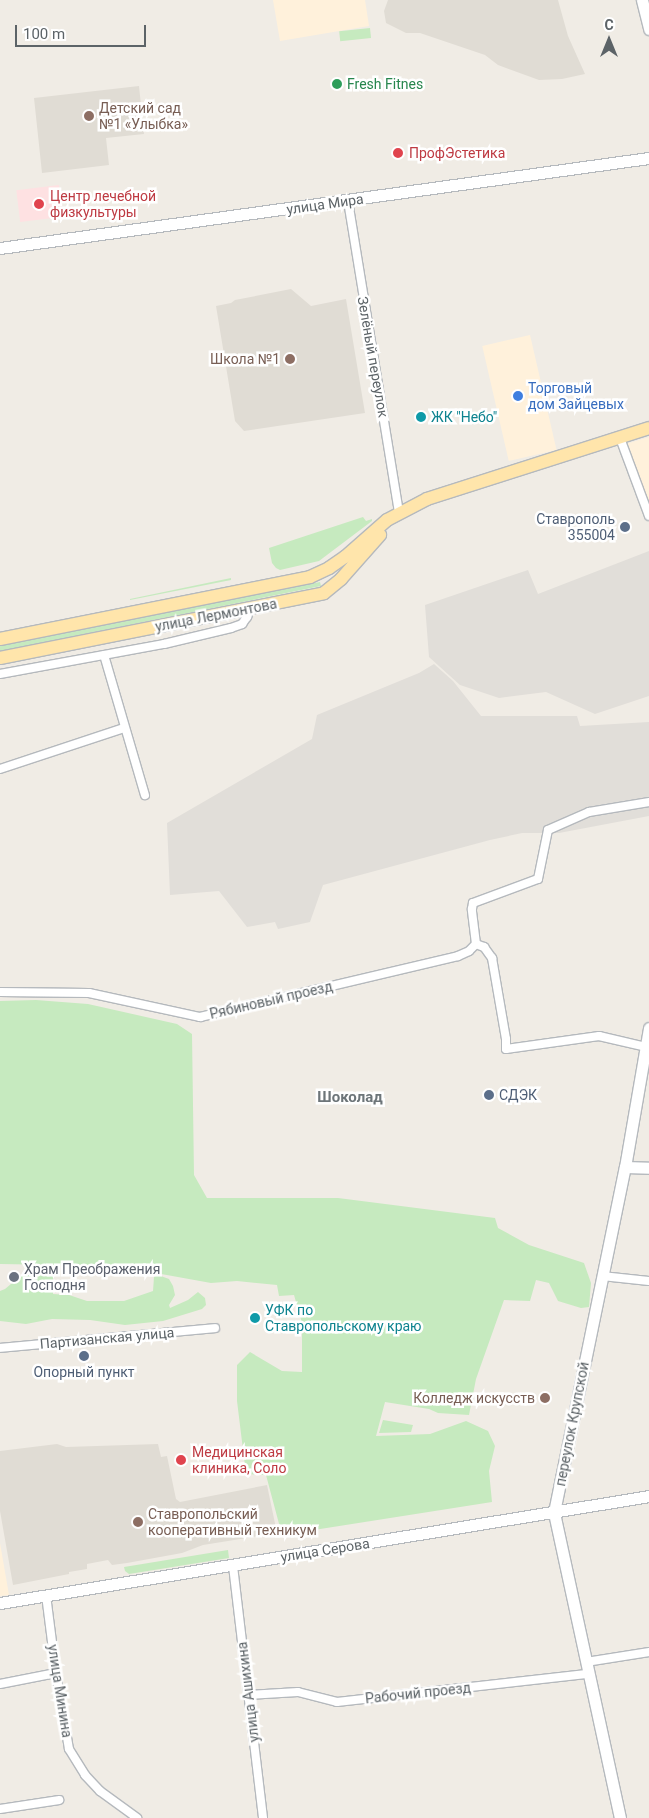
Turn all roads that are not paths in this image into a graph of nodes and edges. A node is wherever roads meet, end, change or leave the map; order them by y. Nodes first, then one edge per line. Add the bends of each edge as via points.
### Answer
1 (642, 0) edge
2 (649, 29) edge
3 (649, 158) edge
4 (348, 201) junction
5 (0, 248) edge
6 (649, 428) edge
7 (620, 438) junction
8 (399, 513) junction
9 (649, 516) edge
10 (310, 576) junction
11 (312, 597) junction
12 (249, 609) junction
13 (0, 639) edge
14 (104, 655) junction
15 (0, 658) edge
16 (0, 674) edge
17 (124, 728) junction
18 (0, 769) edge
19 (145, 795) dead end
20 (649, 802) edge
21 (476, 944) junction
22 (0, 992) edge
23 (649, 1028) edge
24 (646, 1047) junction
25 (625, 1167) junction
26 (649, 1168) edge
27 (602, 1276) junction
28 (649, 1281) edge
29 (215, 1328) dead end
30 (0, 1348) edge
31 (649, 1496) edge
32 (554, 1512) junction
33 (233, 1566) junction
34 (46, 1596) junction
35 (0, 1603) edge
36 (649, 1652) edge
37 (587, 1668) junction
38 (56, 1673) junction
39 (0, 1684) edge
40 (248, 1695) junction
41 (59, 1800) dead end
42 (0, 1809) edge
43 (137, 1818) edge
44 (263, 1818) edge
45 (620, 1818) edge

1 - 2 main road
3 - 4 main road, улица Мира
4 - 5 main road, улица Мира
4 - 8 street, Зелёный переулок
6 - 7 main road, улица Лермонтова
7 - 8 main road, улица Лермонтова via 437,495
7 - 9 street
8 - 10 main road, улица Лермонтова via 345,557
8 - 11 main road, улица Лермонтова via 334,587
10 - 11 main road via 322,579 326,584
10 - 13 main road, улица Лермонтова
11 - 12 main road, улица Лермонтова
12 - 14 street via 242,624 231,628
12 - 15 main road, улица Лермонтова
14 - 16 street
14 - 17 street
17 - 18 street
17 - 19 street
20 - 21 street via 589,812 548,830 538,879 473,903
21 - 22 street, Рябиновый проезд via 458,956 200,1017 88,993
21 - 24 street via 484,946 492,958 506,1049 598,1036
23 - 24 main road, переулок Крупской
24 - 25 main road, переулок Крупской
25 - 26 main road
25 - 27 main road, переулок Крупской
27 - 28 street
27 - 32 main road, переулок Крупской
29 - 30 street, Партизанская улица
31 - 32 main road, улица Серова
32 - 33 main road, улица Серова
32 - 37 main road, переулок Крупской
33 - 34 main road, улица Серова
33 - 40 street, улица Ашихина
34 - 35 main road, улица Серова
34 - 38 street, улица Минина
36 - 37 street, Рабочий проезд
37 - 40 street, Рабочий проезд via 337,1702 298,1692
37 - 45 main road, переулок Крупской
38 - 39 street
38 - 43 street, улица Минина via 69,1749 85,1775 100,1791
40 - 44 street, улица Ашихина
41 - 42 street

